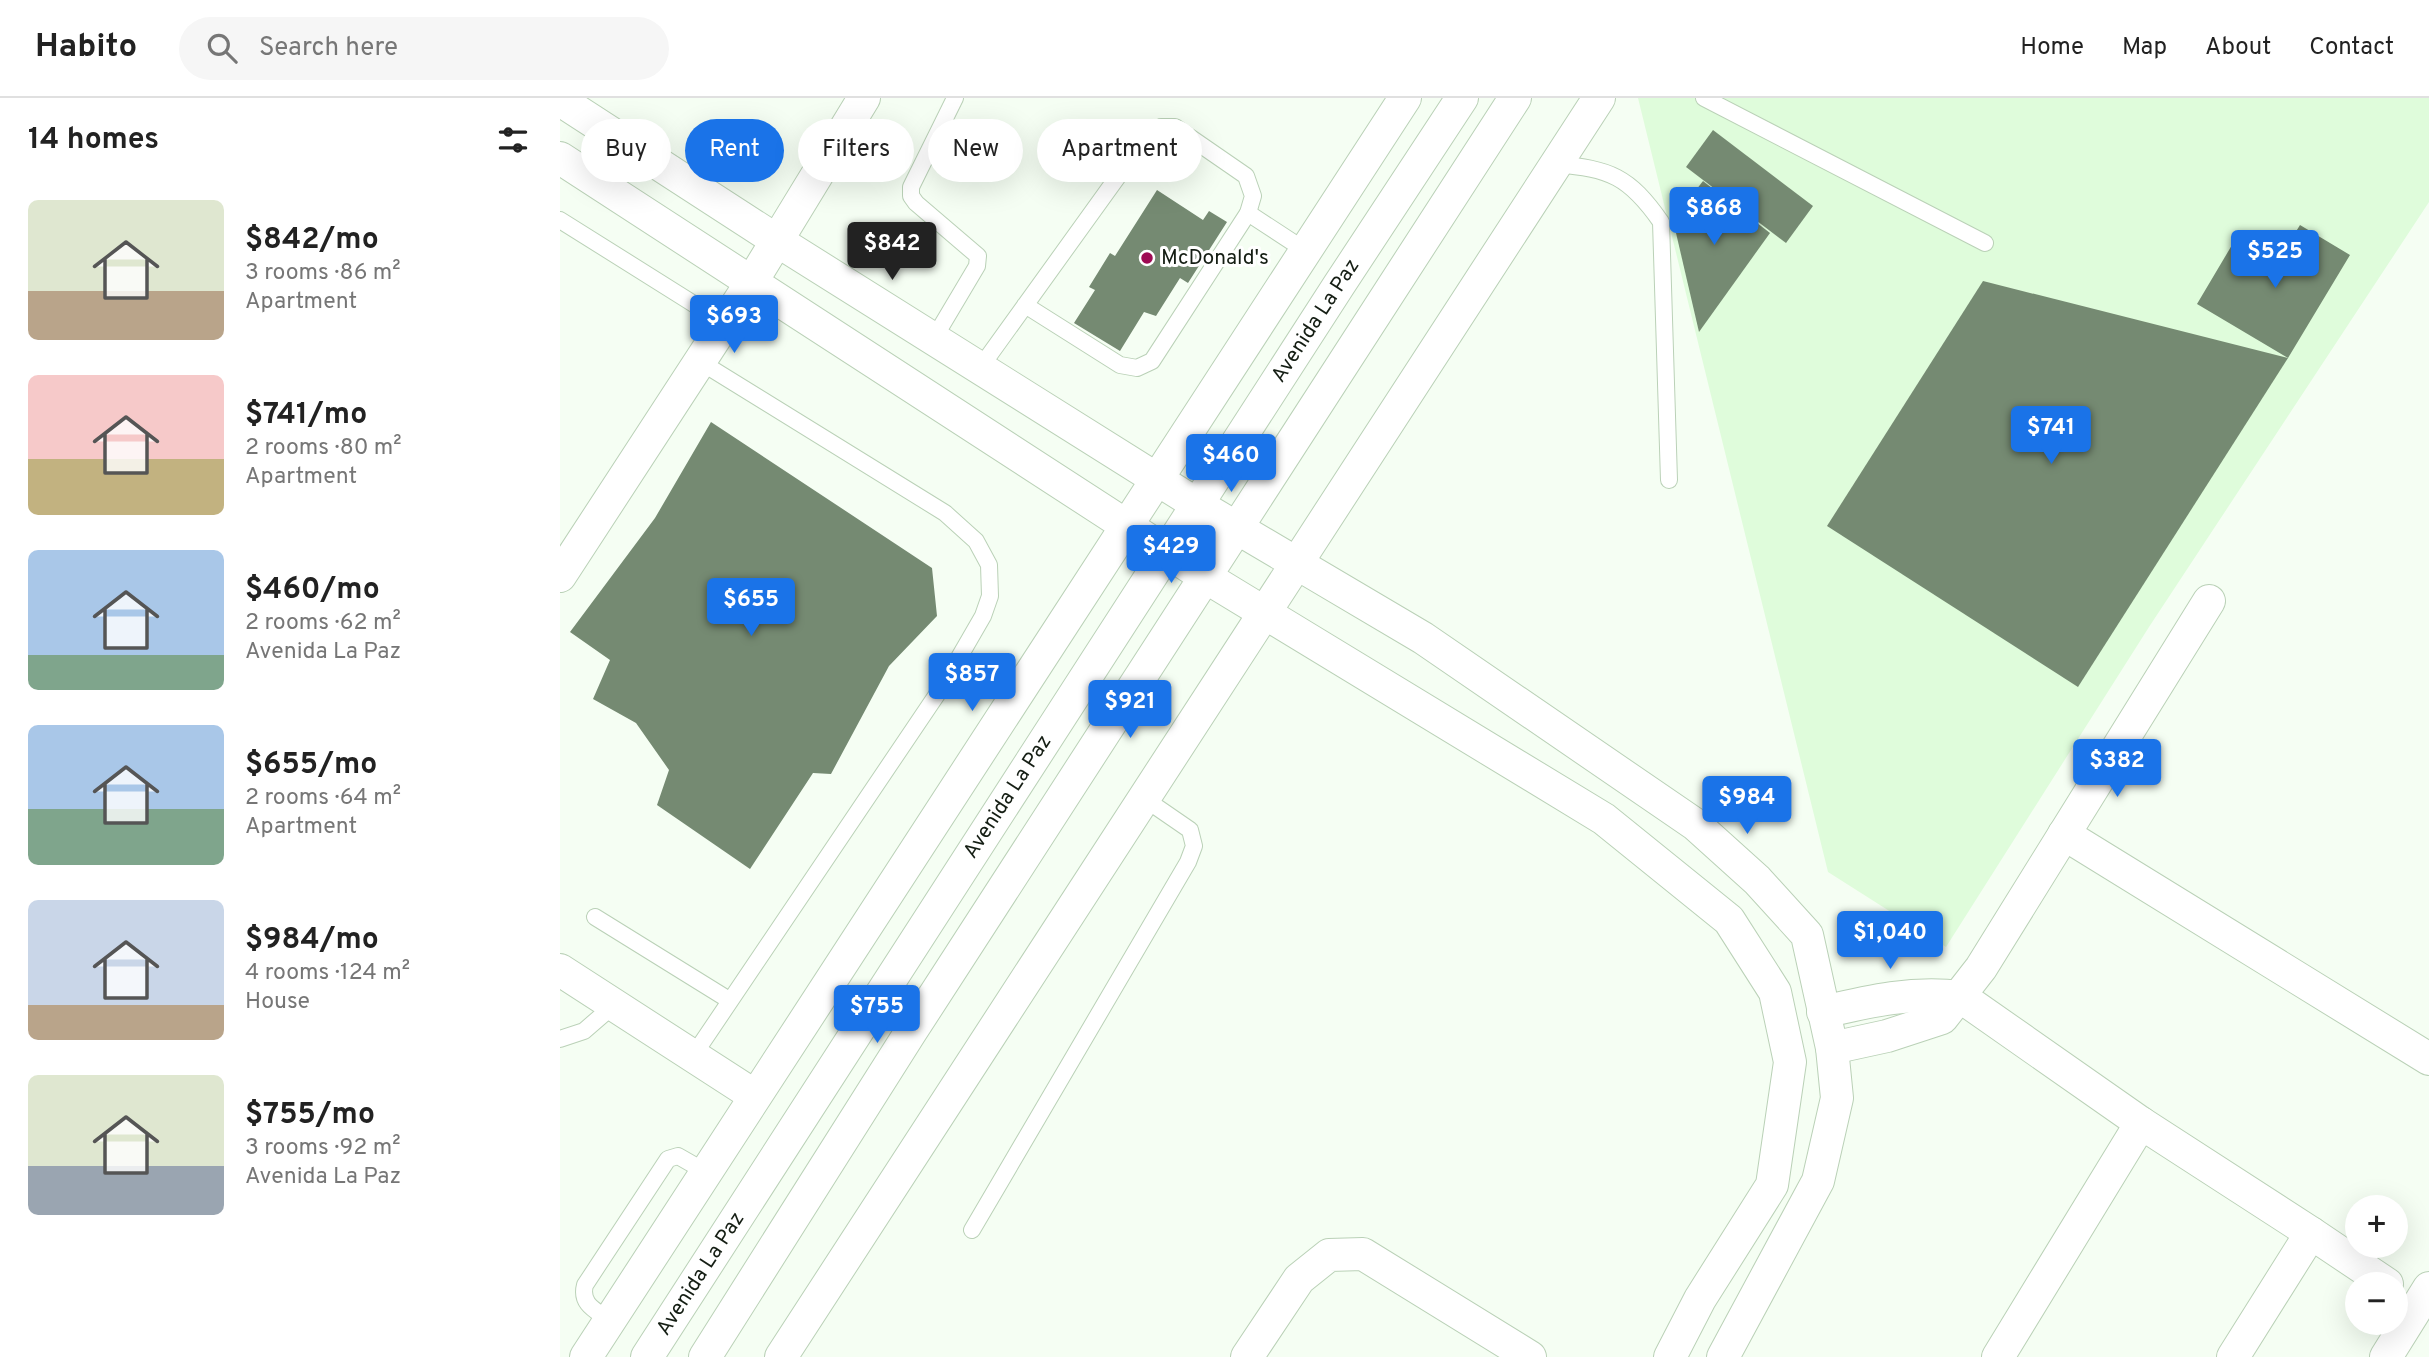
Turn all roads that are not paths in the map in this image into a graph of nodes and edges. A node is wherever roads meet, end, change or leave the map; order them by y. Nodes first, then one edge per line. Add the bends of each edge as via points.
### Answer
1 (864, 98) edge
2 (955, 98) edge
3 (1405, 98) edge
4 (1462, 98) edge
5 (1515, 98) edge
6 (1599, 98) edge
7 (1704, 98) edge
8 (560, 100) edge
9 (560, 158) edge
10 (1556, 164) junction
11 (1248, 214) junction
12 (560, 220) edge
13 (776, 240) junction
14 (1984, 243) dead end
15 (1306, 251) junction
16 (751, 283) junction
17 (1025, 304) junction
18 (724, 323) junction
19 (933, 340) junction
20 (699, 361) junction
21 (979, 368) junction
22 (1157, 479) junction
23 (1669, 480) dead end
24 (1198, 505) junction
25 (1125, 525) junction
26 (1236, 528) junction
27 (1167, 551) junction
28 (1296, 564) junction
29 (560, 576) edge
30 (1204, 576) junction
31 (2208, 601) dead end
32 (1266, 611) junction
33 (1145, 799) junction
34 (2064, 835) junction
35 (595, 917) dead end
36 (560, 970) edge
37 (1961, 997) junction
38 (729, 1000) junction
39 (614, 1004) junction
40 (870, 1011) junction
41 (1823, 1012) junction
42 (910, 1033) junction
43 (560, 1039) edge
44 (1832, 1048) junction
45 (693, 1056) junction
46 (2429, 1059) edge
47 (755, 1096) junction
48 (2141, 1123) junction
49 (972, 1230) dead end
50 (2311, 1233) junction
51 (2369, 1272) edge
52 (2429, 1288) edge
53 (586, 1357) edge
54 (647, 1357) edge
55 (705, 1357) edge
56 (781, 1357) edge
57 (1247, 1357) edge
58 (1531, 1357) edge
59 (1670, 1357) edge
60 (1723, 1357) edge
61 (1998, 1357) edge
62 (2233, 1357) edge
63 (2386, 1357) edge

1 - 13 street
2 - 19 lane via 911,187 912,196 978,256 977,266
3 - 15 street
4 - 24 street, Avenida La Paz
5 - 26 street
6 - 10 street
7 - 14 lane
8 - 13 street
9 - 16 street
10 - 23 lane via 1591,167 1619,177 1644,198 1661,222
10 - 28 street
11 - 15 lane
11 - 17 lane via 1152,361 1137,368 1120,365
11 - 17 lane via 1253,196 1246,176 1175,127 1161,127 1147,136
12 - 18 lane
13 - 16 street
13 - 19 street
15 - 22 street
16 - 18 street
16 - 25 street
17 - 21 lane
18 - 20 street
19 - 21 street
20 - 29 street
20 - 38 lane via 945,513 976,541 989,565 990,579 983,616 942,687
21 - 22 street
22 - 24 street
22 - 25 street
24 - 26 street
24 - 27 street, Avenida La Paz
25 - 27 street
25 - 47 street
26 - 28 street
26 - 30 street
27 - 30 street
27 - 40 street, Avenida La Paz
28 - 32 street
28 - 41 street via 1423,638 1696,825 1757,880 1807,935
30 - 32 street
30 - 42 street
31 - 34 street
32 - 33 street
32 - 59 street via 1604,820 1729,920 1775,992 1790,1062 1772,1185 1700,1299
33 - 49 lane via 1190,830 1194,846 1188,862
33 - 56 street
34 - 37 street
34 - 46 street
35 - 38 lane
36 - 39 street
37 - 41 street via 1933,993 1882,998
37 - 44 street via 1942,1018
37 - 48 street
38 - 45 lane
39 - 43 lane via 584,1031
39 - 45 street
40 - 42 street
40 - 54 street, Avenida La Paz
41 - 44 street
42 - 55 street
44 - 60 street via 1837,1098 1818,1181
45 - 47 street
47 - 53 street
48 - 50 street
48 - 61 street
50 - 51 street
50 - 62 street
52 - 63 street
57 - 58 street via 1299,1279 1329,1255 1363,1254

